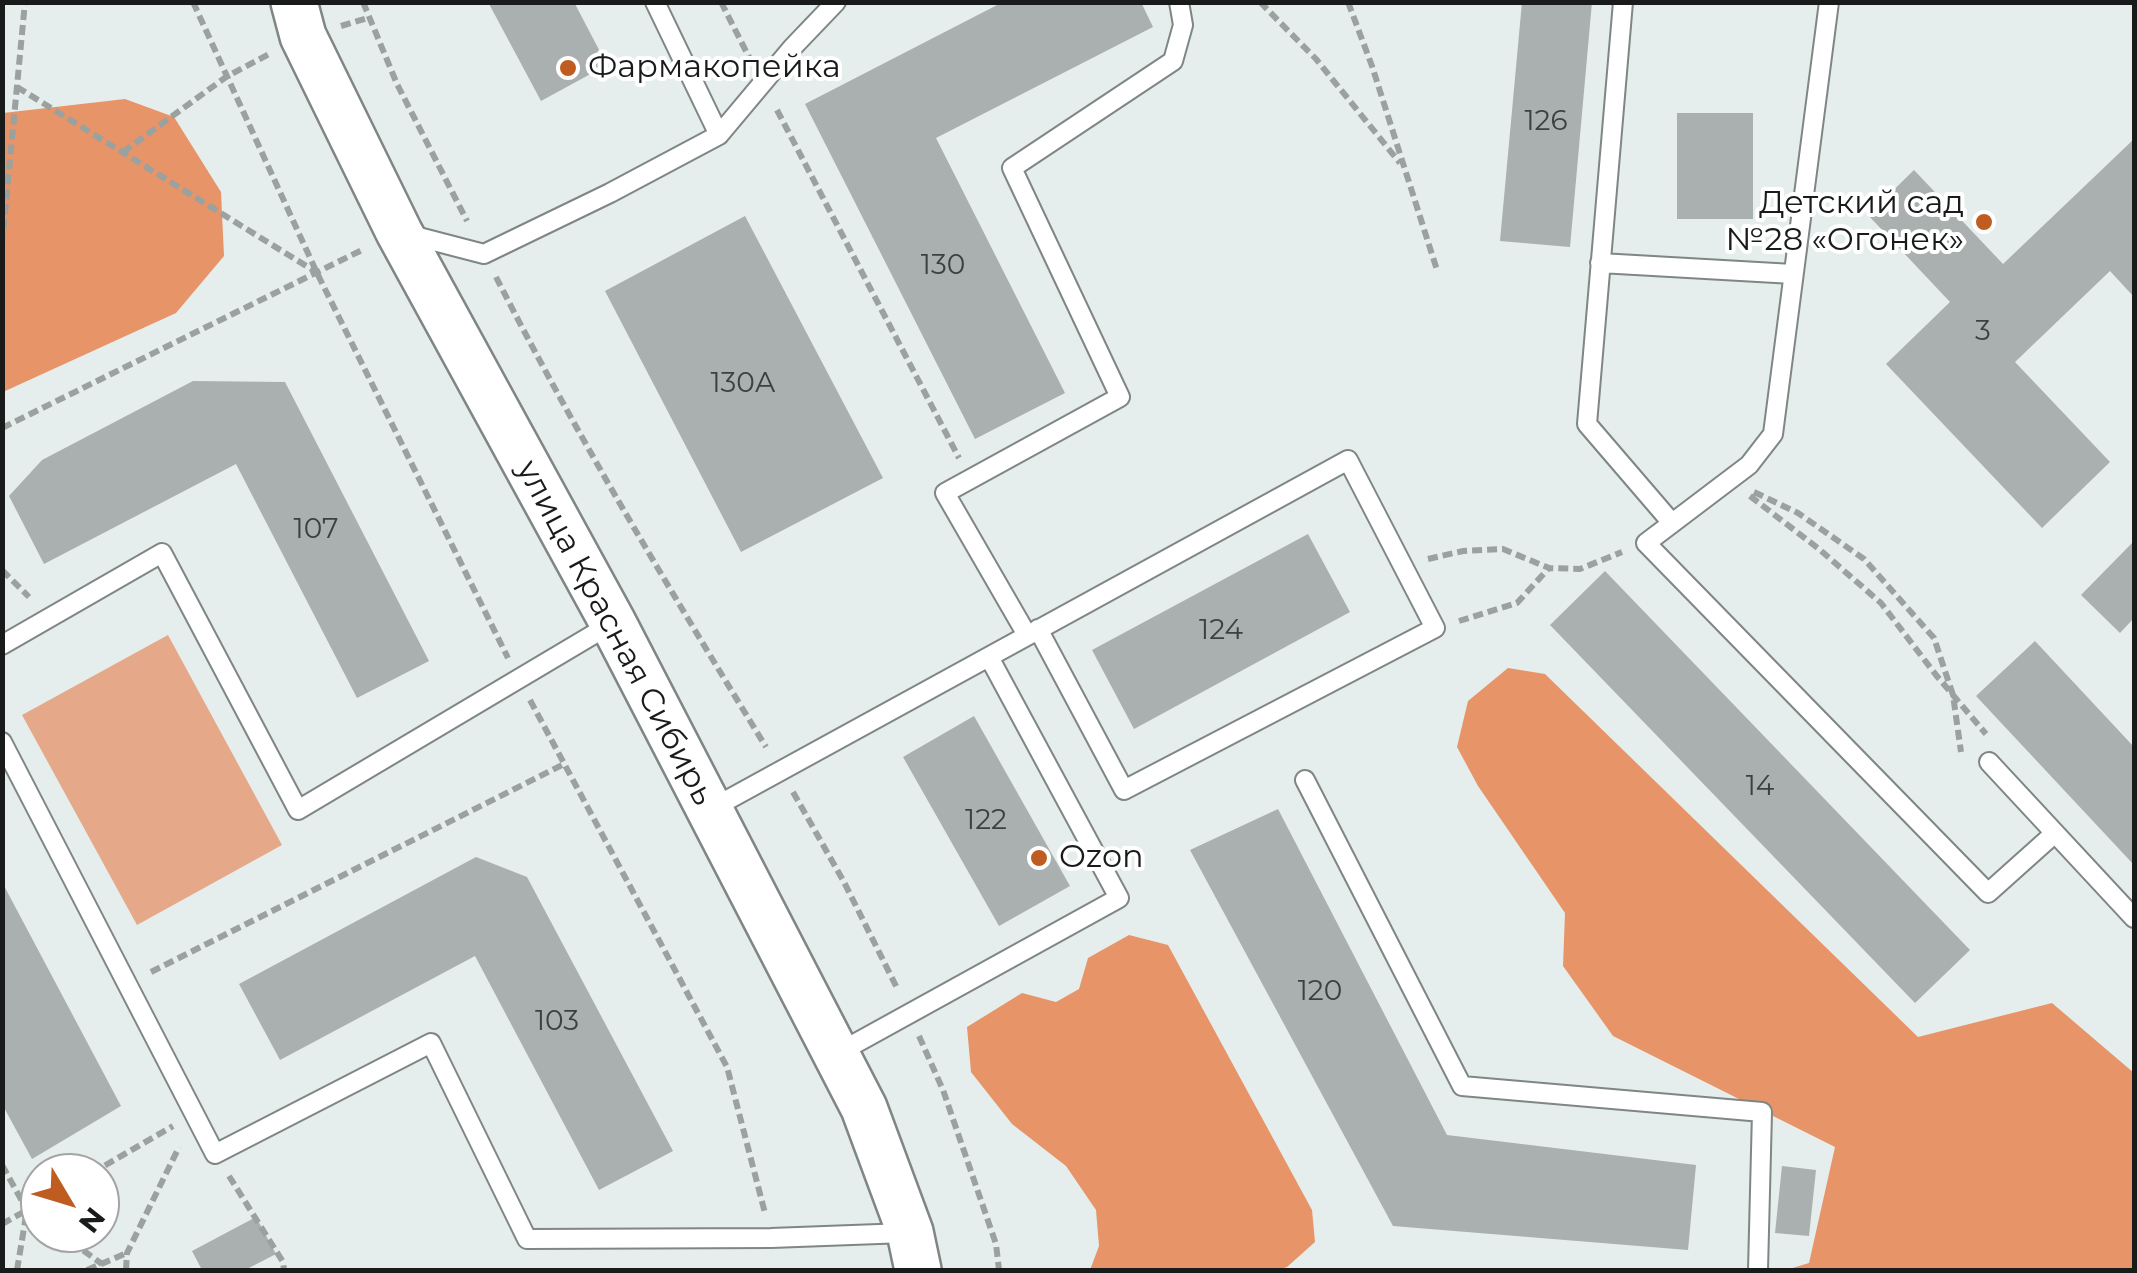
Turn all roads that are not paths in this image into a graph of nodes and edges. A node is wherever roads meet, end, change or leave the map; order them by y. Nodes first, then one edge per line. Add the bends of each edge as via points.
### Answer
1 (294, 2) edge
2 (655, 2) edge
3 (836, 2) edge
4 (1179, 2) edge
5 (1622, 2) edge
6 (1829, 2) edge
7 (719, 135) junction
8 (398, 232) junction
9 (1600, 263) junction
10 (1794, 274) junction
11 (1672, 522) junction
12 (613, 623) junction
13 (1033, 632) junction
14 (2, 644) edge
15 (989, 657) junction
16 (2, 742) edge
17 (1994, 768) road end
18 (1305, 780) dead end
19 (709, 810) junction
20 (2055, 833) junction
21 (2134, 918) edge
22 (836, 1054) junction
23 (914, 1252) edge
24 (1758, 1270) edge

1 - 8 street, улица Красная Сибирь via 303,36
2 - 7 lane
3 - 7 lane
4 - 13 lane via 1182,26 1173,61 1012,168 1120,396 945,493
5 - 9 lane
6 - 10 lane
7 - 8 lane via 484,254
8 - 12 street, улица Красная Сибирь
9 - 10 lane
9 - 11 lane via 1587,424
10 - 11 lane via 1773,434 1749,465
11 - 20 lane via 1646,542 1988,893
12 - 14 lane via 298,810 162,553
12 - 19 street, улица Красная Сибирь
13 - 13 lane via 1124,790 1436,628 1348,460
13 - 15 lane
15 - 19 lane
15 - 22 lane via 1118,898
16 - 23 lane via 215,1154 431,1042 527,1239 771,1238
17 - 20 lane
18 - 24 lane via 1462,1086 1762,1112
19 - 22 street, улица Красная Сибирь
20 - 21 lane
22 - 23 street, улица Красная Сибирь via 864,1108

